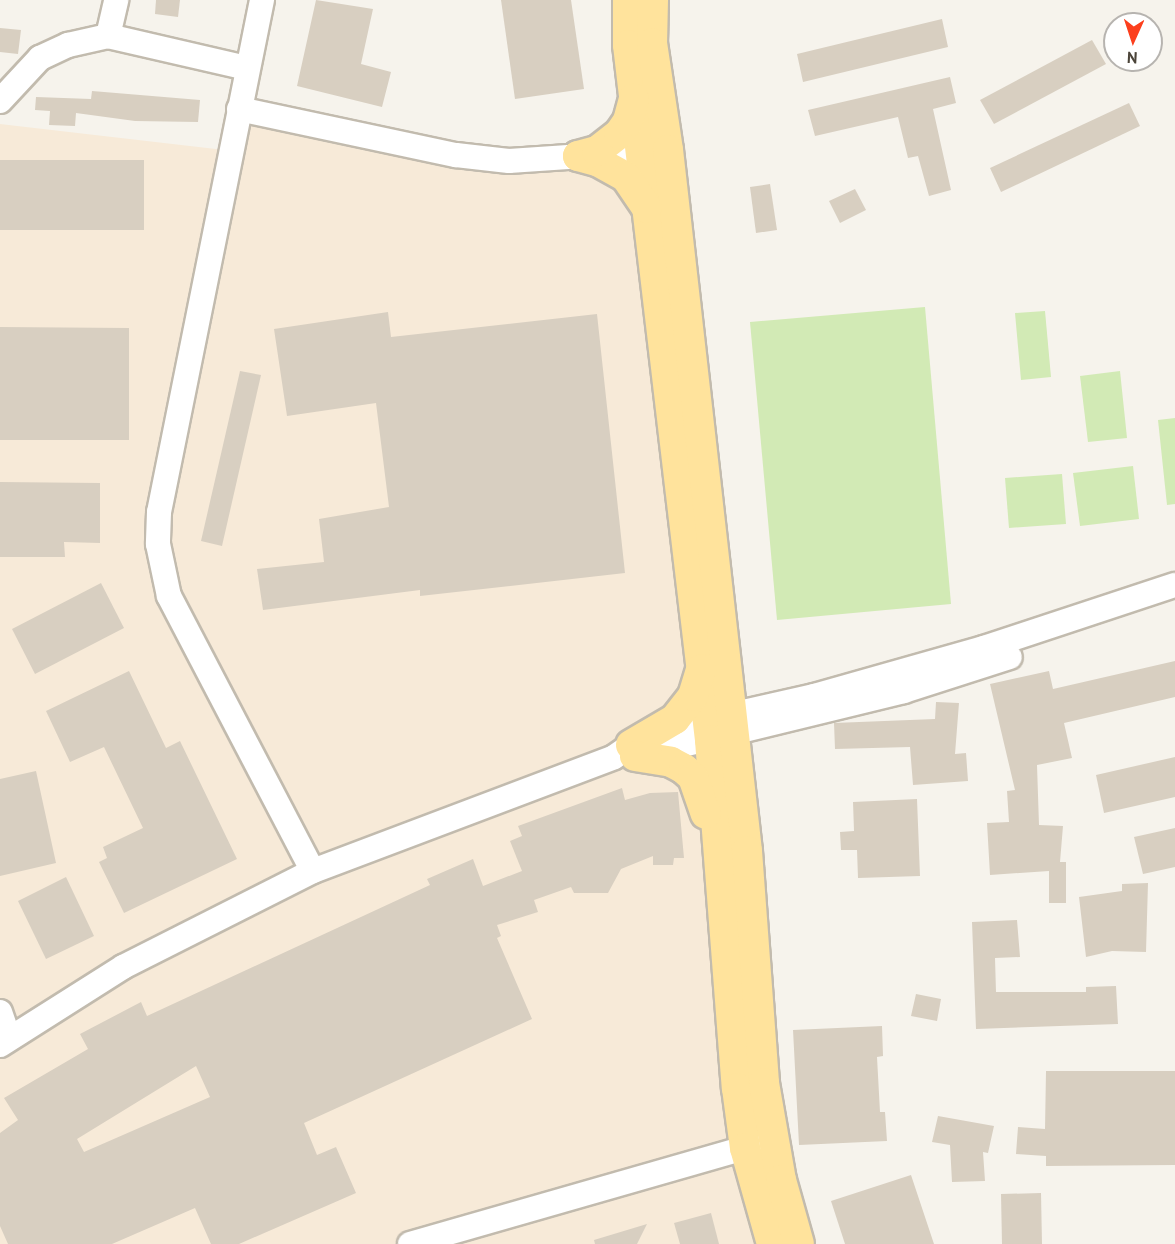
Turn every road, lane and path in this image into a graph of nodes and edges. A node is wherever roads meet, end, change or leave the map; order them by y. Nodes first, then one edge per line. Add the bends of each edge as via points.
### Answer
1 (116, 0) edge
2 (262, 0) edge
3 (628, 0) edge
4 (653, 0) edge
5 (108, 36) junction
6 (247, 68) junction
7 (634, 97) junction
8 (0, 100) edge
9 (239, 109) junction
10 (655, 152) junction
11 (578, 156) junction
12 (647, 208) junction
13 (1175, 585) edge
14 (1175, 602) edge
15 (701, 669) junction
16 (721, 726) junction
17 (627, 753) junction
18 (729, 850) junction
19 (313, 872) junction
20 (0, 1012) edge
21 (4, 1042) edge
22 (759, 1144) junction
23 (410, 1244) edge
24 (772, 1244) edge
25 (799, 1244) edge

1 - 5 street
2 - 6 street
3 - 7 main road
4 - 10 main road
5 - 6 street
5 - 8 street via 68,45 40,58
6 - 9 street
7 - 10 main road
7 - 11 main road via 619,134 597,151
9 - 11 street via 456,154 508,161
9 - 19 street via 159,512 158,544 169,596
10 - 11 street
10 - 12 main road
10 - 16 main road
11 - 12 main road via 597,161 626,177
12 - 15 main road
13 - 16 street via 984,648
14 - 16 street via 904,691
15 - 16 main road
15 - 17 main road via 693,696 675,719
16 - 17 street
16 - 18 main road
17 - 18 main road via 671,762 693,777
17 - 19 street
18 - 22 main road via 737,1088
19 - 21 street via 123,968
20 - 21 street
22 - 23 street
22 - 24 main road
22 - 25 main road

